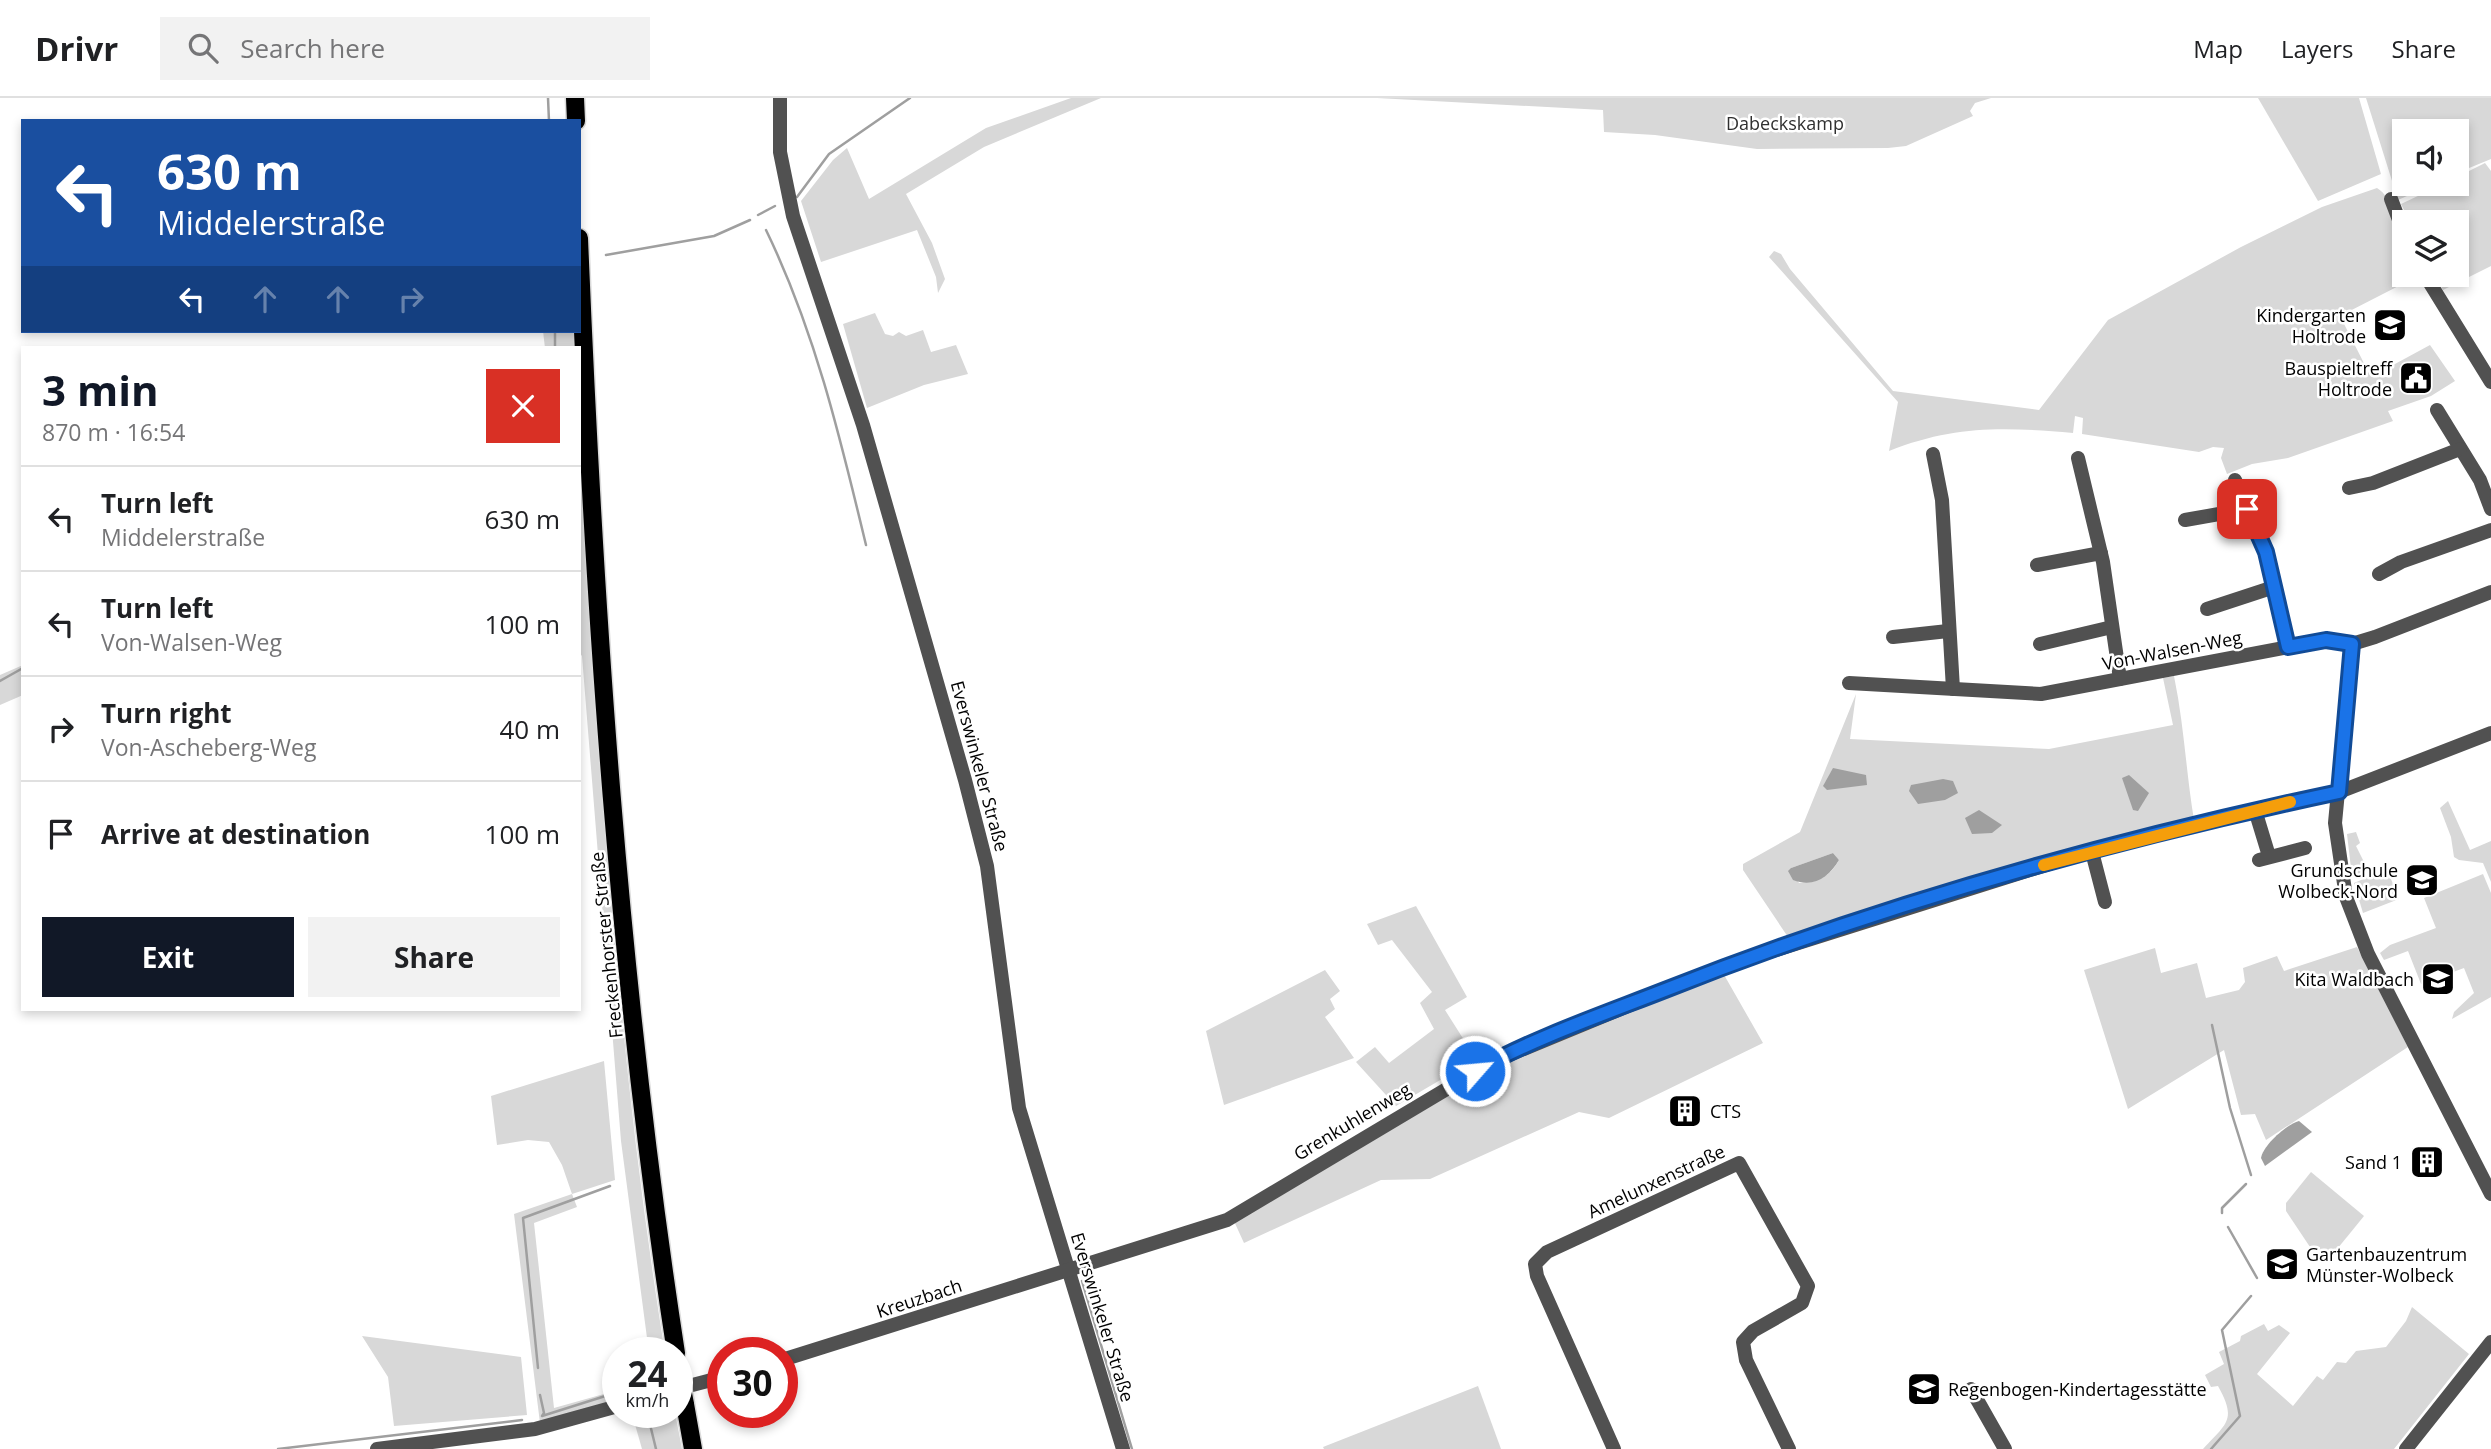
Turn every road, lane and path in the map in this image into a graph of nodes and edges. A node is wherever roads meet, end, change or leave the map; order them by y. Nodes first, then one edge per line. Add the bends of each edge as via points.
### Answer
1 (575, 98) edge
2 (780, 98) edge
3 (576, 119) edge
4 (2391, 199) dead end
5 (2395, 210) edge
6 (581, 282) edge
7 (2432, 287) edge
8 (2491, 382) edge
9 (2437, 410) dead end
10 (2460, 449) junction
11 (1933, 454) dead end
12 (2078, 458) dead end
13 (2235, 480) dead end
14 (2349, 488) dead end
15 (2247, 509) junction
16 (2491, 509) edge
17 (2185, 520) dead end
18 (2491, 530) edge
19 (2101, 554) junction
20 (2037, 565) dead end
21 (2379, 574) dead end
22 (2274, 587) junction
23 (2491, 592) edge
24 (2207, 610) dead end
25 (2112, 626) junction
26 (1948, 631) junction
27 (1893, 636) dead end
28 (2040, 644) dead end
29 (2352, 644) junction
30 (2288, 647) junction
31 (2120, 679) junction
32 (1849, 683) dead end
33 (1953, 689) junction
34 (2491, 733) edge
35 (2339, 792) junction
36 (2255, 810) junction
37 (2305, 848) dead end
38 (2091, 852) junction
39 (2105, 902) dead end
40 (2491, 1194) edge
41 (1069, 1272) junction
42 (674, 1337) edge
43 (2491, 1342) edge
44 (798, 1355) edge
45 (1970, 1389) dead end
46 (602, 1410) edge
47 (689, 1428) edge
48 (377, 1449) edge
49 (693, 1449) edge
50 (1123, 1449) edge
51 (1614, 1449) edge
52 (1789, 1449) edge
53 (2005, 1449) edge
54 (2406, 1449) edge

1 - 3 main road
2 - 41 street, Everswinkeler Straße via 780,152 793,216 867,438 980,839 1015,1088
4 - 5 street
6 - 42 main road, Freckenhorster Straße via 610,765 642,1094
7 - 8 street
9 - 10 street
10 - 14 street
10 - 16 street via 2480,480
11 - 26 street via 1942,499
12 - 19 street
13 - 15 street
15 - 17 street
15 - 22 street via 2266,552
18 - 21 street
19 - 20 street
19 - 25 street
22 - 24 street
22 - 30 street
23 - 29 street, Von-Walsen-Weg
25 - 28 street
25 - 31 street
26 - 27 street
26 - 33 street
29 - 30 street, Von-Walsen-Weg via 2326,640
29 - 35 street
30 - 31 street, Von-Walsen-Weg
31 - 33 street, Von-Walsen-Weg via 2041,694
32 - 33 street, Von-Walsen-Weg
34 - 35 street, Grenkuhlenweg
35 - 36 street, Grenkuhlenweg
35 - 40 street via 2336,846 2356,928
36 - 37 street via 2264,858
36 - 38 street, Grenkuhlenweg
38 - 39 street
38 - 41 street, Grenkuhlenweg via 1783,946 1606,1013 1492,1062 1227,1220
41 - 44 street, Kreuzbach
41 - 50 street, Everswinkeler Straße
43 - 54 street
45 - 53 street
46 - 48 street via 535,1429
47 - 49 main road
51 - 52 street, Amelunxenstraße via 1535,1264 1547,1252 1739,1163 1808,1286 1802,1303 1742,1342 1746,1360

